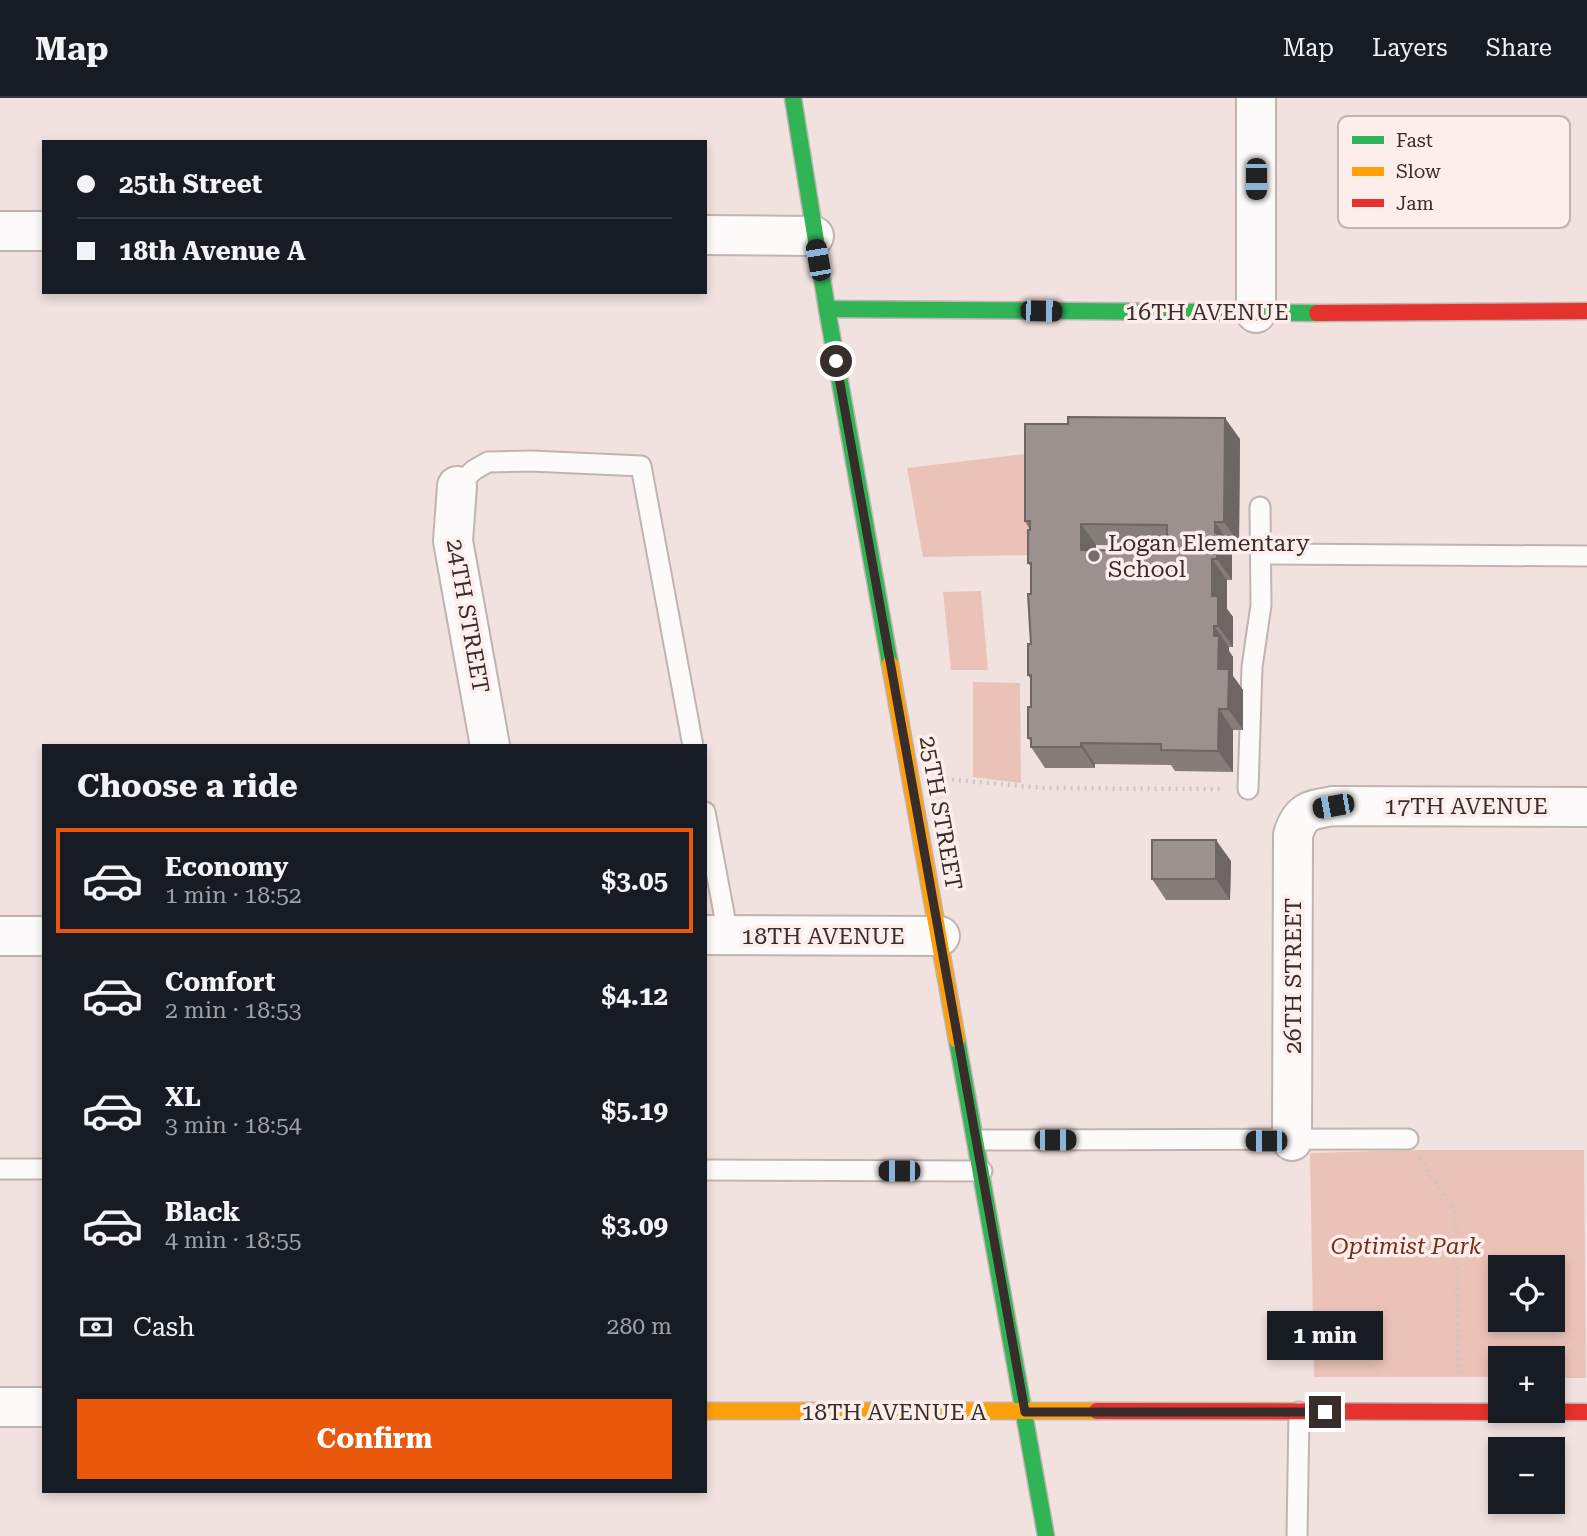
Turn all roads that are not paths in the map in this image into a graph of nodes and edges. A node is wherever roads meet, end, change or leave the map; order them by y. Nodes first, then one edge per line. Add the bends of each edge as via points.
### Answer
1 (793, 98) edge
2 (1256, 98) edge
3 (0, 231) edge
4 (42, 231) edge
5 (707, 235) edge
6 (814, 236) junction
7 (827, 309) junction
8 (1587, 311) edge
9 (1256, 313) junction
10 (457, 486) joint
11 (1260, 506) dead end
12 (1261, 554) junction
13 (1587, 556) edge
14 (490, 744) edge
15 (693, 744) edge
16 (1248, 789) road end
17 (1587, 807) edge
18 (1304, 814) joint
19 (707, 832) edge
20 (717, 935) edge
21 (0, 936) edge
22 (42, 936) edge
23 (940, 936) junction
24 (1408, 1139) road end
25 (976, 1140) junction
26 (1292, 1141) junction
27 (0, 1169) edge
28 (42, 1169) edge
29 (707, 1170) edge
30 (982, 1171) junction
31 (0, 1407) edge
32 (42, 1407) edge
33 (707, 1410) edge
34 (1025, 1412) junction
35 (1298, 1412) junction
36 (1587, 1412) edge
37 (1046, 1536) edge
38 (1297, 1536) edge

1 - 6 street, 25TH STREET
2 - 9 street
3 - 4 street
5 - 6 street
6 - 7 street, 25TH STREET
7 - 9 street, 16TH AVENUE
7 - 23 street, 25TH STREET
8 - 9 street, 16TH AVENUE
10 - 14 street, 24TH STREET via 453,541
10 - 15 lane via 488,462 641,466
11 - 12 lane
12 - 13 lane
12 - 16 lane
17 - 18 street, 17TH AVENUE via 1333,806
18 - 26 street, 26TH STREET via 1293,835
19 - 20 lane
20 - 23 street, 18TH AVENUE
21 - 22 street
23 - 25 street, 25TH STREET
24 - 26 lane
25 - 26 lane
25 - 30 street, 25TH STREET
27 - 28 lane
29 - 30 lane
30 - 34 street, 25TH STREET
31 - 32 street
33 - 34 street, 18TH AVENUE A
34 - 35 street, 18TH AVENUE A
34 - 37 street, 25TH STREET
35 - 36 street, 18TH AVENUE A
35 - 38 lane

